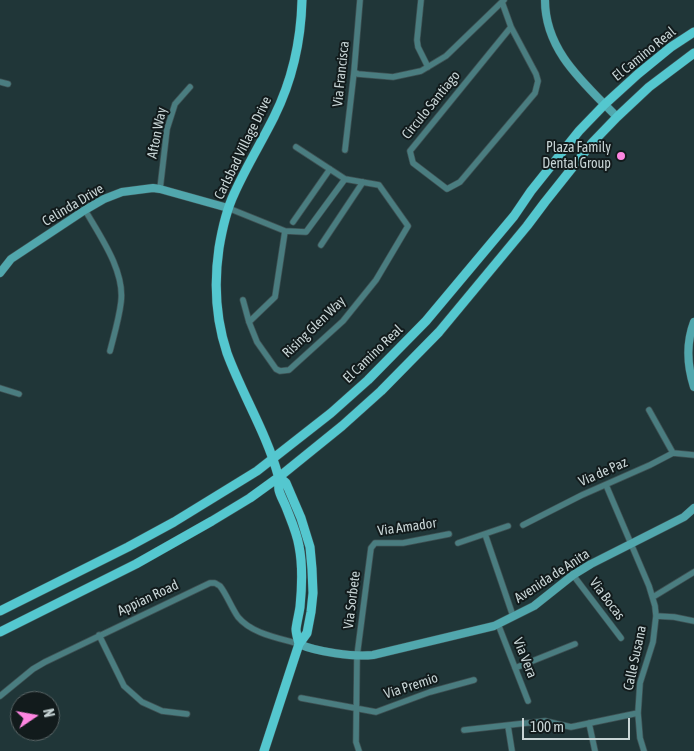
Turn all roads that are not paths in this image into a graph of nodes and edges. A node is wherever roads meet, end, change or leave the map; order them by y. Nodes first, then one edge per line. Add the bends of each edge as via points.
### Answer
1 (302, 0) edge
2 (360, 0) edge
3 (421, 0) edge
4 (545, 0) edge
5 (503, 1) edge
6 (511, 27) junction
7 (694, 32) edge
8 (694, 52) edge
9 (428, 67) junction
10 (354, 72) junction
11 (0, 82) edge
12 (8, 84) dead end
13 (190, 87) dead end
14 (605, 104) junction
15 (617, 117) junction
16 (296, 147) dead end
17 (345, 150) dead end
18 (330, 169) junction
19 (345, 179) junction
20 (363, 182) junction
21 (160, 189) junction
22 (228, 208) junction
23 (85, 210) junction
24 (293, 222) dead end
25 (285, 231) junction
26 (321, 245) dead end
27 (0, 273) edge
28 (243, 300) dead end
29 (249, 322) junction
30 (694, 322) edge
31 (110, 351) dead end
32 (694, 387) edge
33 (0, 388) edge
34 (19, 394) dead end
35 (650, 410) dead end
36 (672, 452) junction
37 (694, 455) edge
38 (273, 459) junction
39 (279, 477) junction
40 (606, 485) junction
41 (694, 510) edge
42 (523, 525) dead end
43 (508, 526) dead end
44 (449, 534) dead end
45 (485, 534) junction
46 (458, 542) dead end
47 (632, 544) junction
48 (371, 548) joint
49 (694, 572) edge
50 (573, 575) junction
51 (653, 597) junction
52 (0, 611) edge
53 (513, 616) junction
54 (656, 616) junction
55 (694, 621) edge
56 (498, 624) junction
57 (0, 632) edge
58 (99, 636) junction
59 (621, 638) dead end
60 (299, 644) junction
61 (575, 644) dead end
62 (357, 656) junction
63 (516, 668) junction
64 (474, 680) dead end
65 (0, 696) edge
66 (301, 698) dead end
67 (528, 701) dead end
68 (356, 708) junction
69 (638, 713) junction
70 (187, 714) dead end
71 (588, 723) junction
72 (508, 726) junction
73 (464, 730) dead end
74 (264, 751) edge
75 (359, 751) edge
76 (512, 751) edge
77 (595, 751) edge
78 (644, 751) edge

1 - 22 main road, Carlsbad Village Drive via 298,45 282,99
2 - 10 street, Via Francisca
3 - 9 street via 417,40
4 - 14 street via 547,23 558,50
5 - 6 street
5 - 9 street via 446,56
6 - 6 street, Circulo Santiago via 410,152 412,163 447,189 460,182 535,93 536,74
7 - 14 main road, El Camino Real via 671,47
8 - 15 main road
9 - 10 street via 393,77
10 - 17 street, Via Francisca
11 - 12 street
13 - 21 street, Afton Way via 175,104 167,129
14 - 15 street
14 - 38 main road, El Camino Real via 579,131 514,216 426,321 368,380
15 - 39 main road via 592,143 439,332 370,401
16 - 18 street, Rising Glen Way
18 - 19 street, Rising Glen Way
18 - 24 street
19 - 20 street, Rising Glen Way
19 - 25 street via 306,232
20 - 26 street
20 - 29 street, Rising Glen Way via 380,185 408,226 365,294 343,321 289,370 276,369 257,342
21 - 22 street, Celinda Drive
21 - 23 street, Celinda Drive via 122,192
22 - 25 street
22 - 38 main road, Carlsbad Village Drive via 217,266 220,324 236,376
23 - 27 street, Celinda Drive via 11,259
23 - 31 street via 113,260 122,284
25 - 29 street via 275,297
28 - 29 street, Rising Glen Way
30 - 32 street via 688,348 689,372
33 - 34 street
35 - 36 street
36 - 37 street
36 - 40 street, Via de Paz
38 - 39 main road, Carlsbad Village Drive
38 - 52 main road, El Camino Real via 174,522
39 - 57 main road via 250,498 136,564
39 - 60 main road, Carlsbad Village Drive via 286,483 310,547 311,612 307,632
40 - 42 street, Via de Paz
40 - 47 street, Calle Susana
41 - 47 street, Avenida de Anita
43 - 45 street
44 - 48 street, Via Amador via 403,543 375,543
45 - 46 street
45 - 53 street
47 - 50 street, Avenida de Anita
47 - 51 street, Calle Susana
48 - 62 street, Via Sorbete
49 - 51 street
50 - 53 street, Avenida de Anita via 534,606
50 - 59 street, Via Bocas
51 - 54 street, Calle Susana
53 - 56 street, Avenida de Anita
54 - 55 street
54 - 69 street, Calle Susana via 653,642 640,683
56 - 62 street, Avenida de Anita via 373,655
56 - 63 street, Via Vera
58 - 60 street, Appian Road via 213,583 220,586 243,622 264,634
58 - 65 street, Appian Road via 33,669
58 - 70 street via 124,686 142,702 162,711
60 - 62 street, Avenida de Anita
60 - 74 main road, Carlsbad Village Drive
61 - 63 street
62 - 68 street, Via Sorbete
63 - 67 street, Via Vera
64 - 68 street, Via Premio via 376,712
66 - 68 street, Via Premio
68 - 75 street, Via Sorbete
69 - 71 street
69 - 78 street, Calle Susana
71 - 72 street via 571,727 545,721
71 - 77 street
72 - 73 street
72 - 76 street

